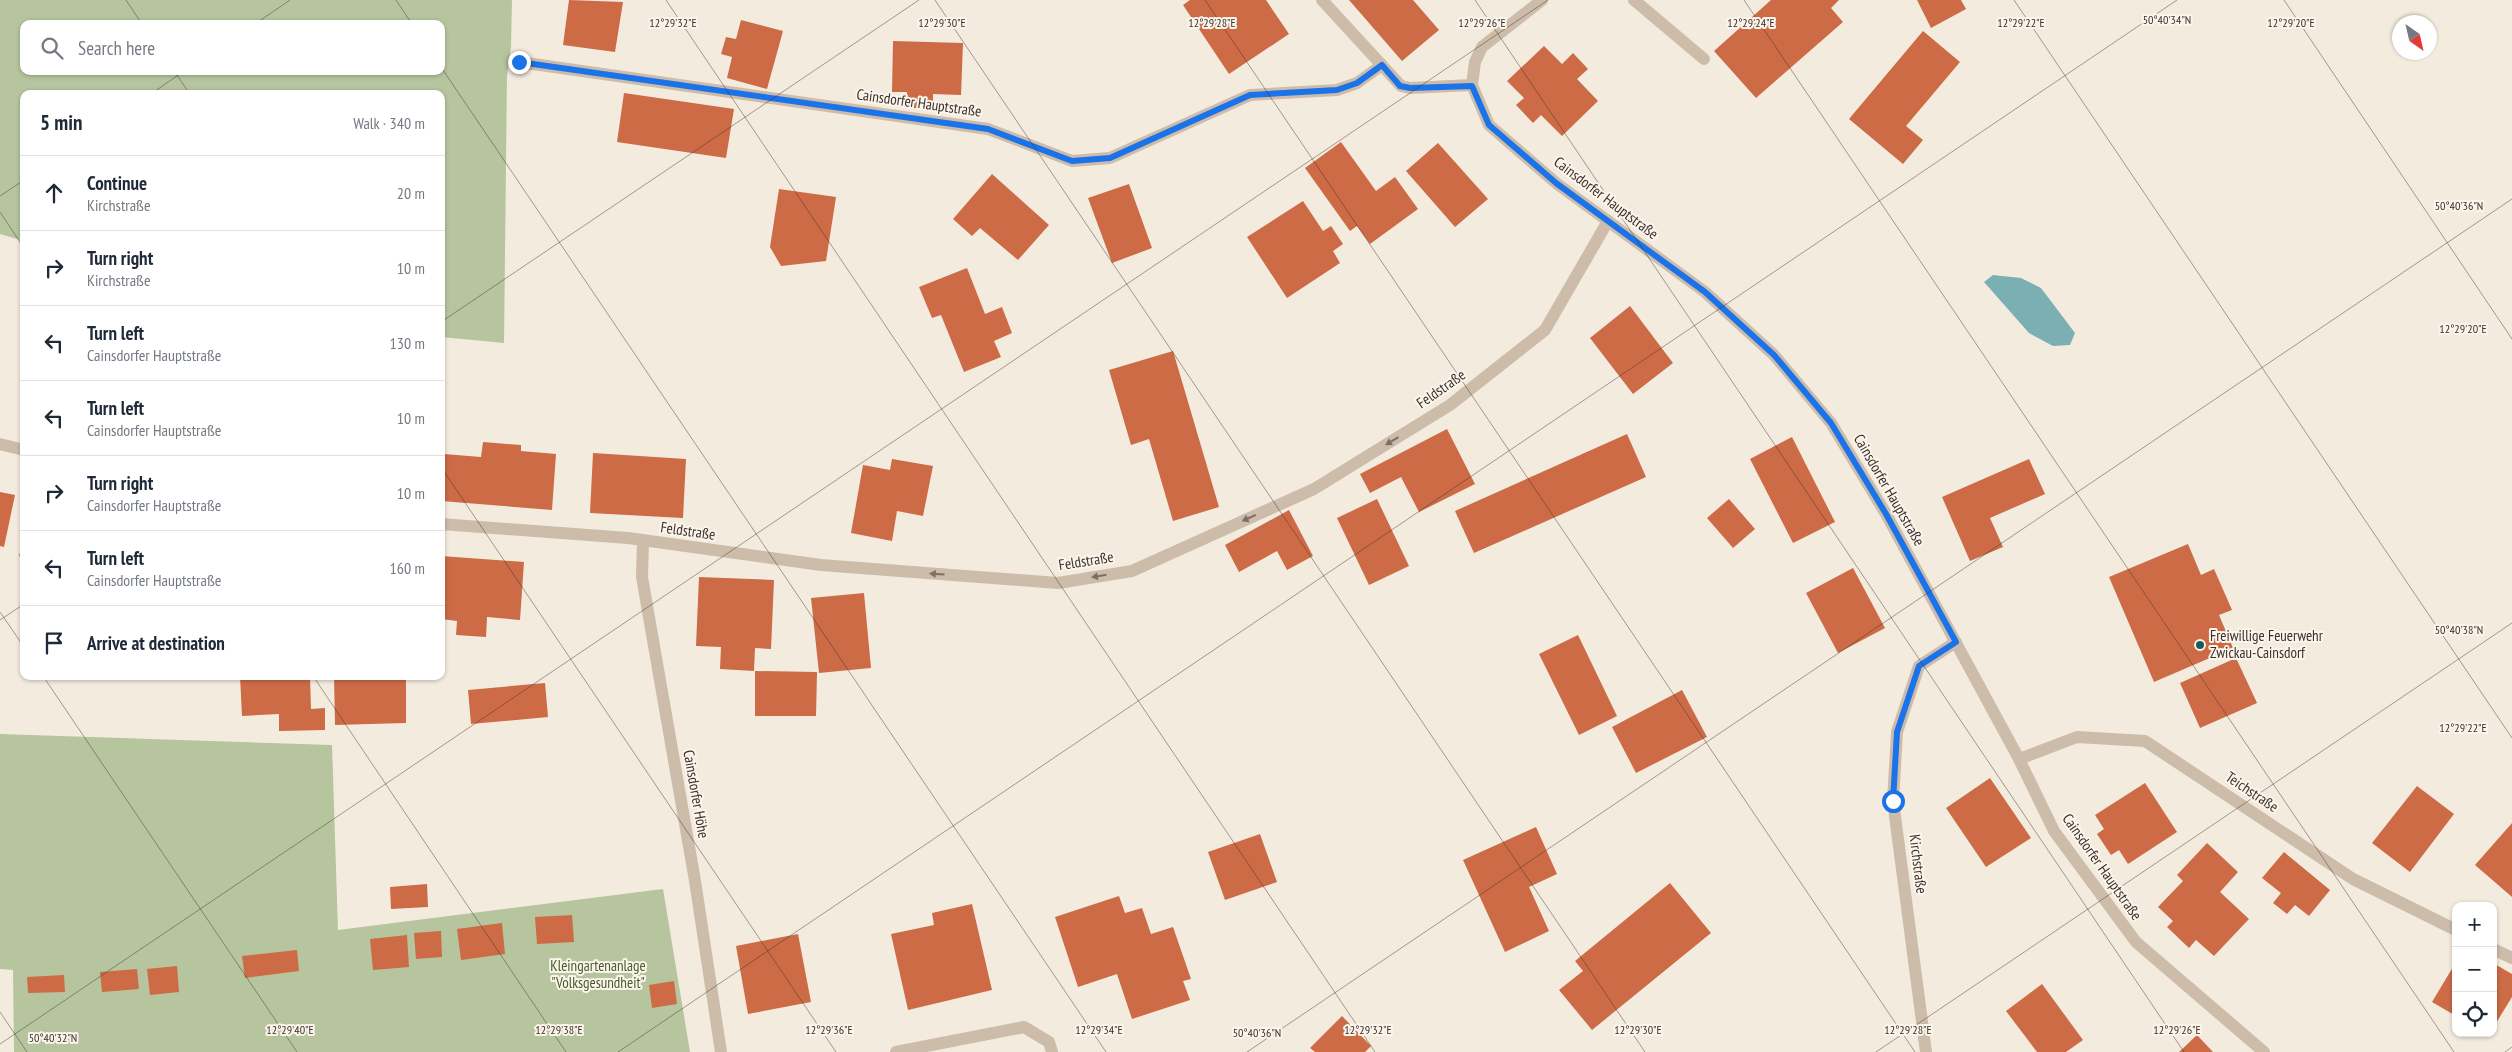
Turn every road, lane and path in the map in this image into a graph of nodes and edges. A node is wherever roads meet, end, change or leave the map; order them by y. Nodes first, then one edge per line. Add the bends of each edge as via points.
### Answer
1 (1322, 0) edge
2 (1542, 0) edge
3 (1634, 0) edge
4 (1704, 59) dead end
5 (519, 62) dead end
6 (1382, 65) junction
7 (1472, 86) junction
8 (1608, 221) junction
9 (0, 444) edge
10 (20, 449) edge
11 (445, 524) edge
12 (643, 541) junction
13 (1956, 642) junction
14 (2019, 759) junction
15 (2452, 928) edge
16 (2497, 951) edge
17 (2512, 958) edge
18 (721, 1052) edge
19 (896, 1052) edge
20 (1052, 1052) edge
21 (1926, 1052) edge
22 (2264, 1052) edge

1 - 6 street
2 - 7 street via 1482,47 1475,62
3 - 4 street
5 - 6 street, Cainsdorfer Hauptstraße via 988,129 1072,161 1110,158 1250,95 1337,90 1357,83
6 - 7 street via 1400,86
7 - 8 street, Cainsdorfer Hauptstraße via 1489,125 1556,183
8 -> 12 street, Feldstraße via 1545,330 1450,405 1314,488 1132,571 1058,583 822,565
8 - 13 street, Cainsdorfer Hauptstraße via 1705,292 1774,355 1831,423 1886,514
9 - 10 street
11 - 12 street, Feldstraße
12 - 18 street, Cainsdorfer Höhe via 642,577
13 - 14 street, Cainsdorfer Hauptstraße
13 - 21 street, Kirchstraße via 1919,666 1897,732 1893,801
14 - 15 street, Teichstraße via 2077,737 2145,741 2353,879
14 - 22 street, Cainsdorfer Hauptstraße via 2054,831 2136,942
16 - 17 street
19 - 20 street via 1024,1027 1049,1042

